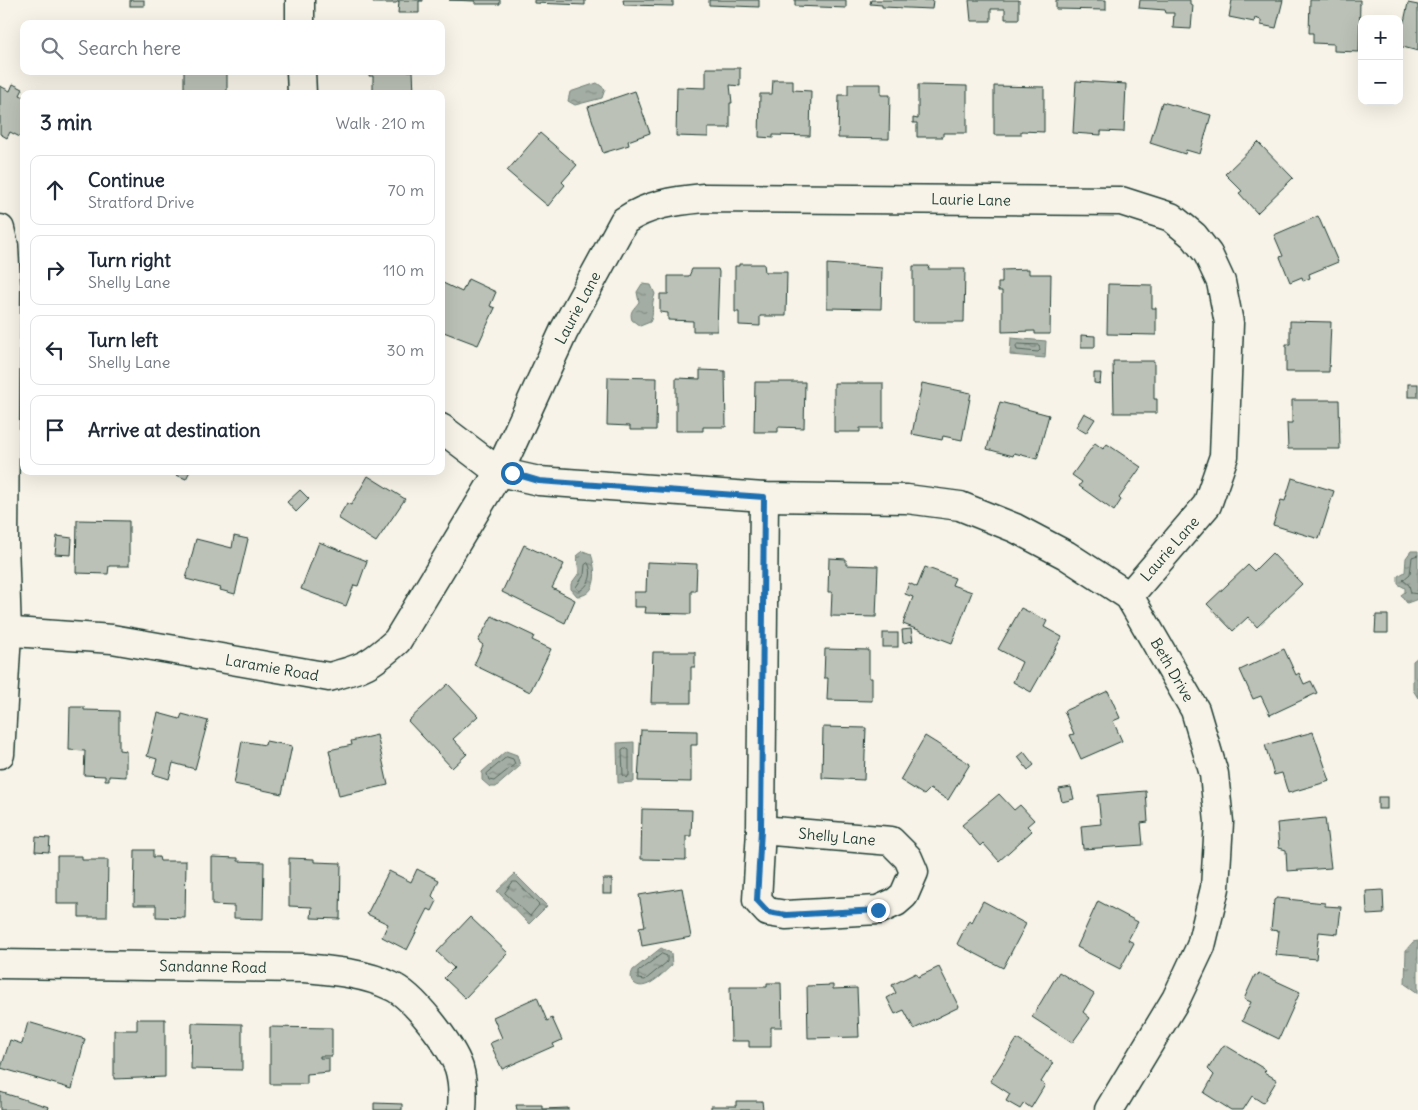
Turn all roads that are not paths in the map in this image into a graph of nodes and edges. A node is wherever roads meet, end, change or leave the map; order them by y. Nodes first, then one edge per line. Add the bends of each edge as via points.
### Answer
1 (300, 0) edge
2 (300, 20) edge
3 (301, 75) edge
4 (302, 90) edge
5 (0, 229) edge
6 (445, 431) edge
7 (499, 472) junction
8 (764, 497) junction
9 (1129, 596) junction
10 (4, 632) edge
11 (0, 754) edge
12 (761, 830) junction
13 (0, 964) edge
14 (462, 1110) edge
15 (1109, 1110) edge

1 - 2 street
3 - 4 street
5 - 10 street via 6,285
6 - 7 street
7 - 8 street, Beth Drive via 539,481
7 - 9 street, Laurie Lane via 564,332 624,221 638,211 667,202 704,198 1121,201 1171,217 1194,236 1208,254 1221,282 1229,323 1224,456 1207,505
7 - 10 street, Laramie Road via 397,641 362,668 329,677 112,639
8 - 9 street, Beth Drive via 907,499 960,506 1015,528 1066,555
8 - 12 street, Shelly Lane
9 - 15 street, Beth Drive via 1195,710 1214,774 1219,822 1215,888 1200,946 1176,999
10 - 11 street
12 - 12 street, Shelly Lane via 757,900 768,912 786,915 878,910 904,895 914,872 908,858 892,842
13 - 14 street, Sandanne Road via 304,968 348,972 393,986 416,1005 445,1041 459,1069

